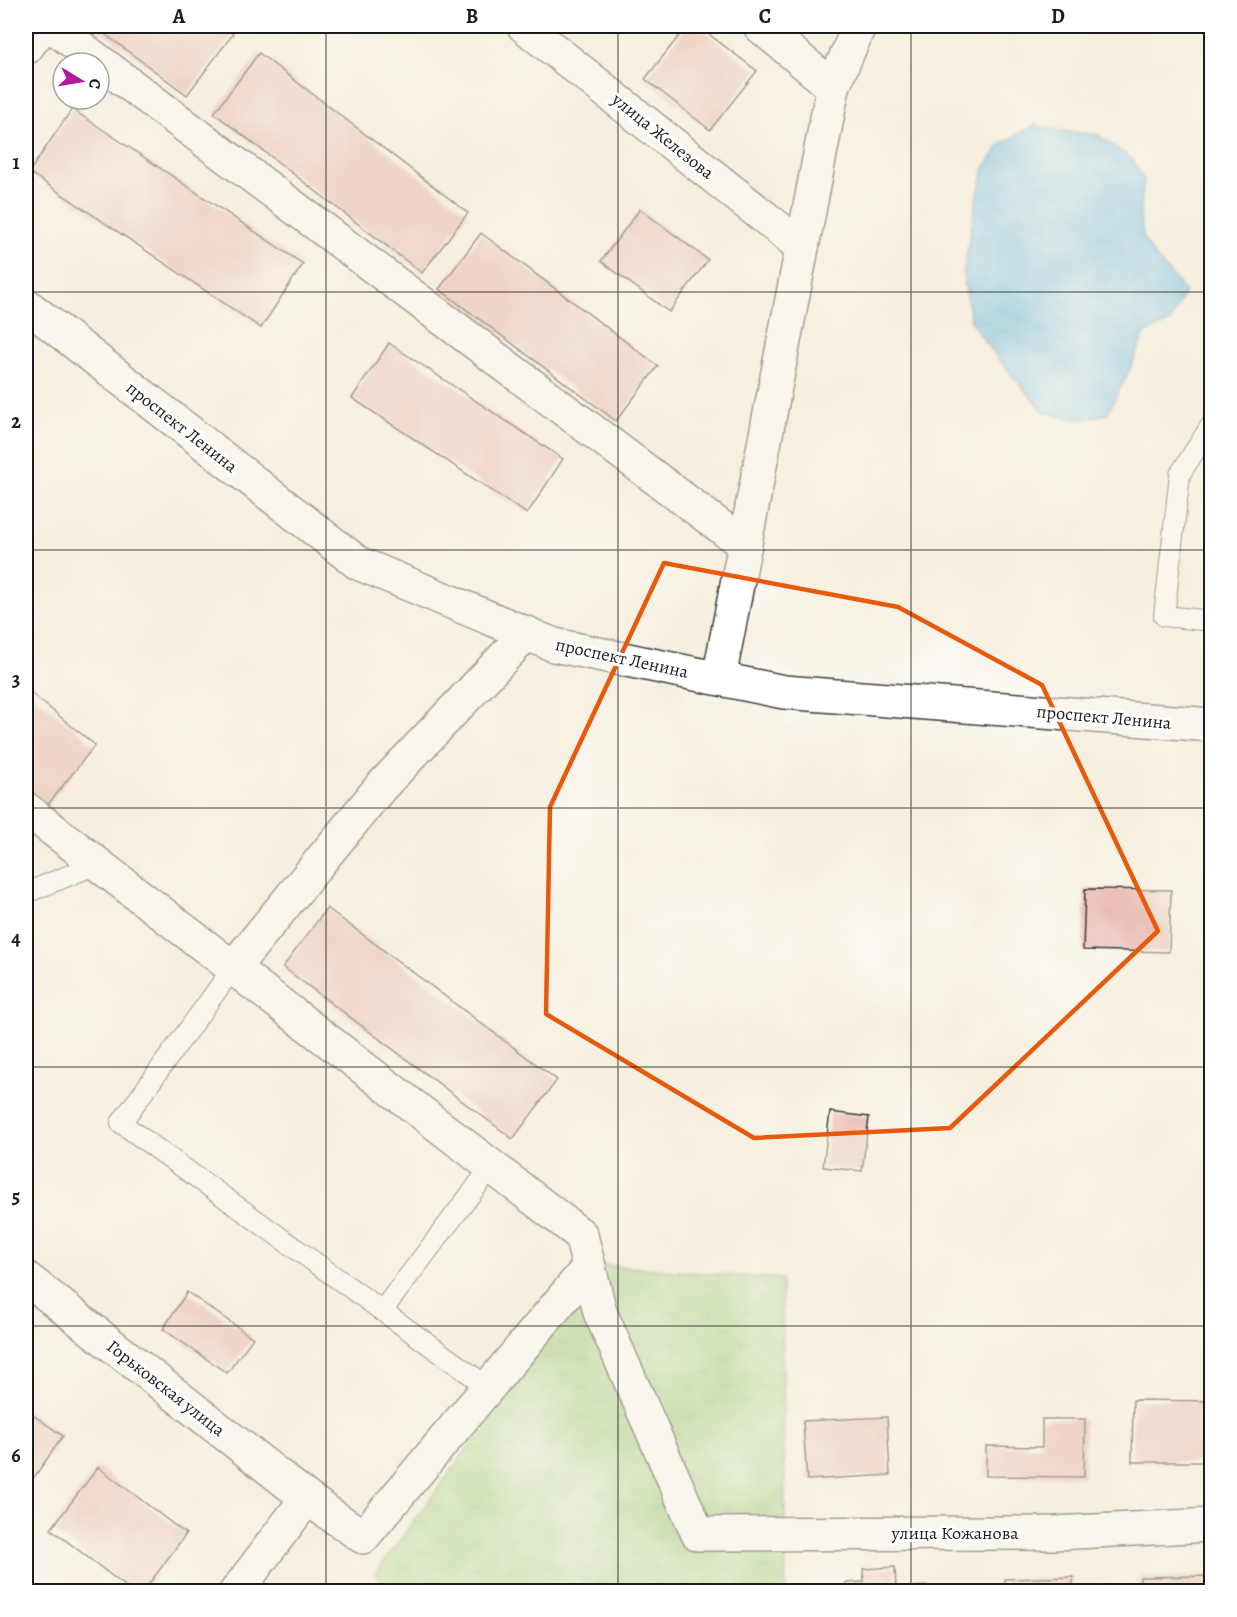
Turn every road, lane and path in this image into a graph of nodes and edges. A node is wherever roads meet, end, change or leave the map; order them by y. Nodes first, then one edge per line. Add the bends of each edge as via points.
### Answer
1 (44, 26) edge
2 (52, 26) edge
3 (524, 26) edge
4 (760, 26) edge
5 (859, 26) edge
6 (26, 48) edge
7 (833, 87) junction
8 (802, 247) junction
9 (26, 305) edge
10 (1212, 423) edge
11 (744, 545) junction
12 (1212, 621) edge
13 (527, 633) junction
14 (719, 678) junction
15 (1212, 725) edge
16 (26, 809) edge
17 (97, 864) junction
18 (26, 893) edge
19 (233, 968) junction
20 (492, 1166) junction
21 (589, 1267) junction
22 (26, 1278) edge
23 (382, 1311) junction
24 (488, 1387) junction
25 (307, 1498) junction
26 (1212, 1525) edge
27 (236, 1592) edge

1 - 6 street
2 - 11 street
3 - 8 street, улица Железова
4 - 7 street
5 - 7 street
7 - 8 street
8 - 11 street
9 - 13 street, проспект Ленина via 358,563
10 - 12 lane via 1180,474 1164,616
11 - 14 street
13 - 14 street, проспект Ленина via 554,645
13 - 19 street via 380,788
14 - 15 street, проспект Ленина via 784,692
16 - 17 street
17 - 18 lane
17 - 19 street
19 - 20 street
19 - 23 lane via 122,1124
20 - 21 street via 581,1235
20 - 23 lane
21 - 24 street
21 - 26 street, улица Кожанова via 600,1312 698,1534 1055,1533
22 - 25 street, Горьковская улица
23 - 24 lane
24 - 25 street, Горьковская улица via 363,1537
25 - 27 street

